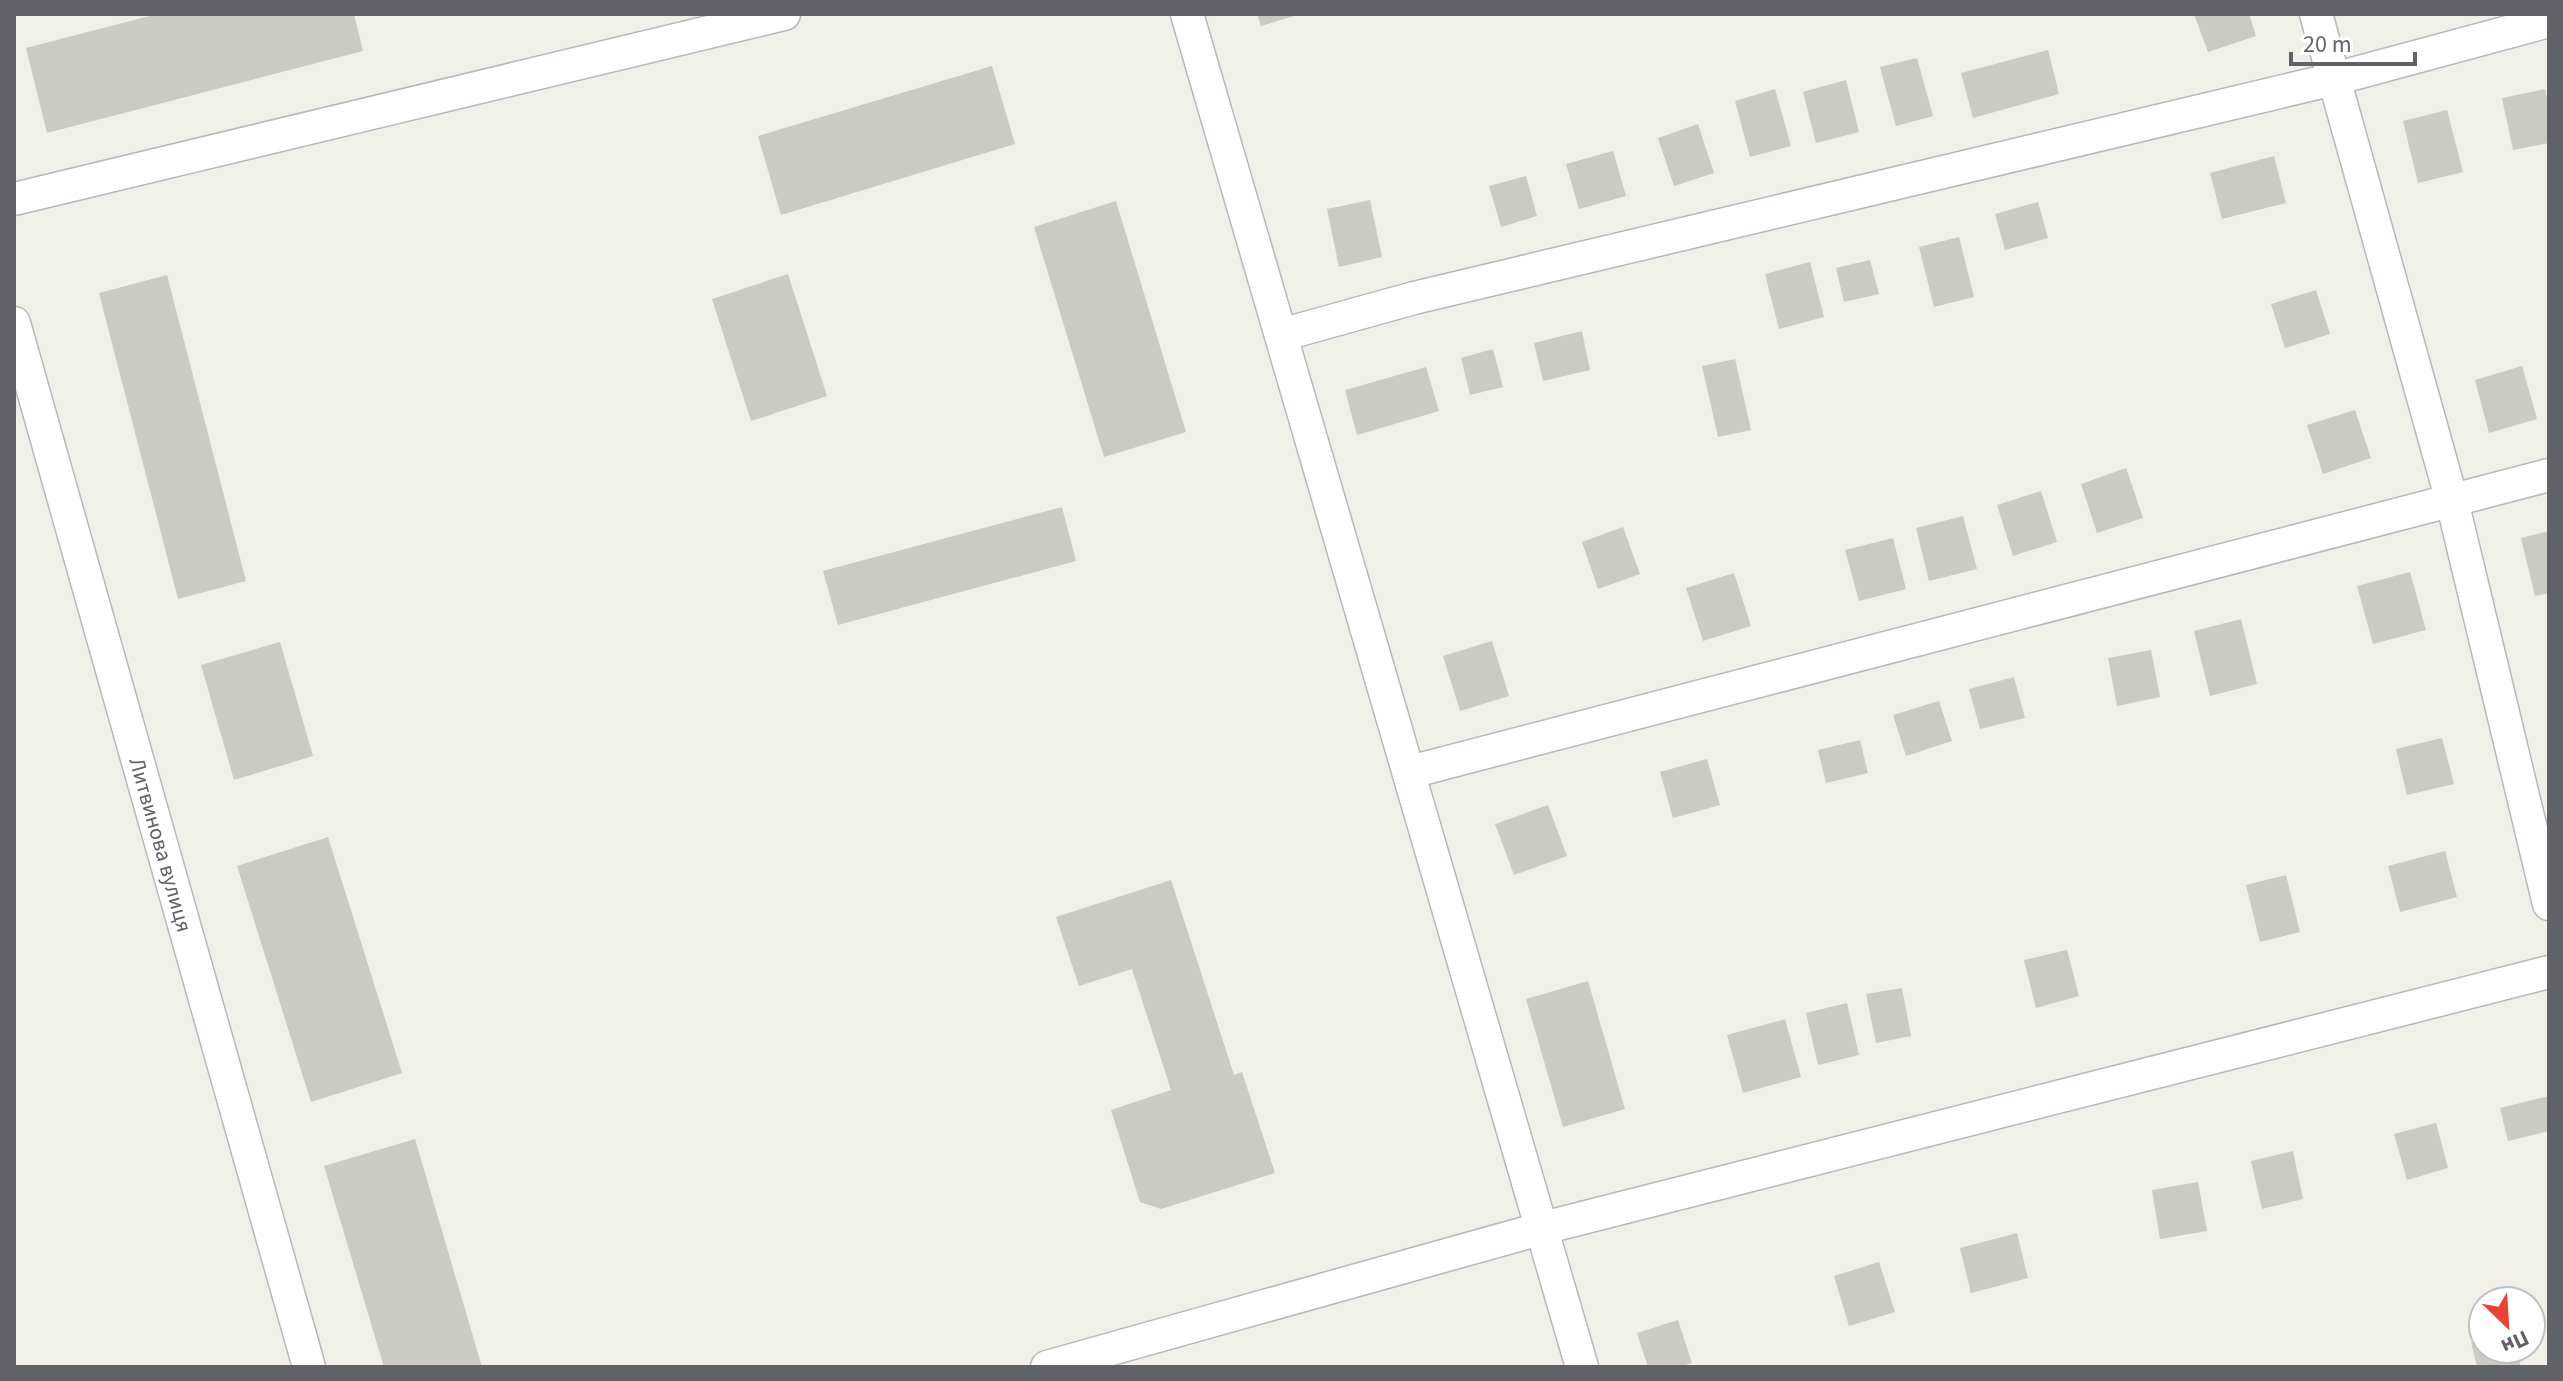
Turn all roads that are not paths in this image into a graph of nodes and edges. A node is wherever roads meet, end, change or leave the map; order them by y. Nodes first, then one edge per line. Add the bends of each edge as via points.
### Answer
1 (784, 14) edge
2 (1187, 14) edge
3 (2316, 14) edge
4 (2549, 21) edge
5 (2334, 79) junction
6 (14, 199) edge
7 (14, 323) edge
8 (1281, 335) junction
9 (2549, 475) edge
10 (2452, 501) junction
11 (1410, 772) junction
12 (2549, 904) edge
13 (2549, 972) edge
14 (1543, 1228) junction
15 (309, 1367) edge
16 (1047, 1367) edge
17 (1582, 1367) edge

1 - 6 street
2 - 8 street
3 - 5 street
4 - 5 street
5 - 8 street via 1429,294
5 - 10 street
7 - 15 street, Литвинова вулиця
8 - 11 street
9 - 10 street
10 - 11 street
10 - 12 street
11 - 14 street
13 - 14 street
14 - 16 street
14 - 17 street

